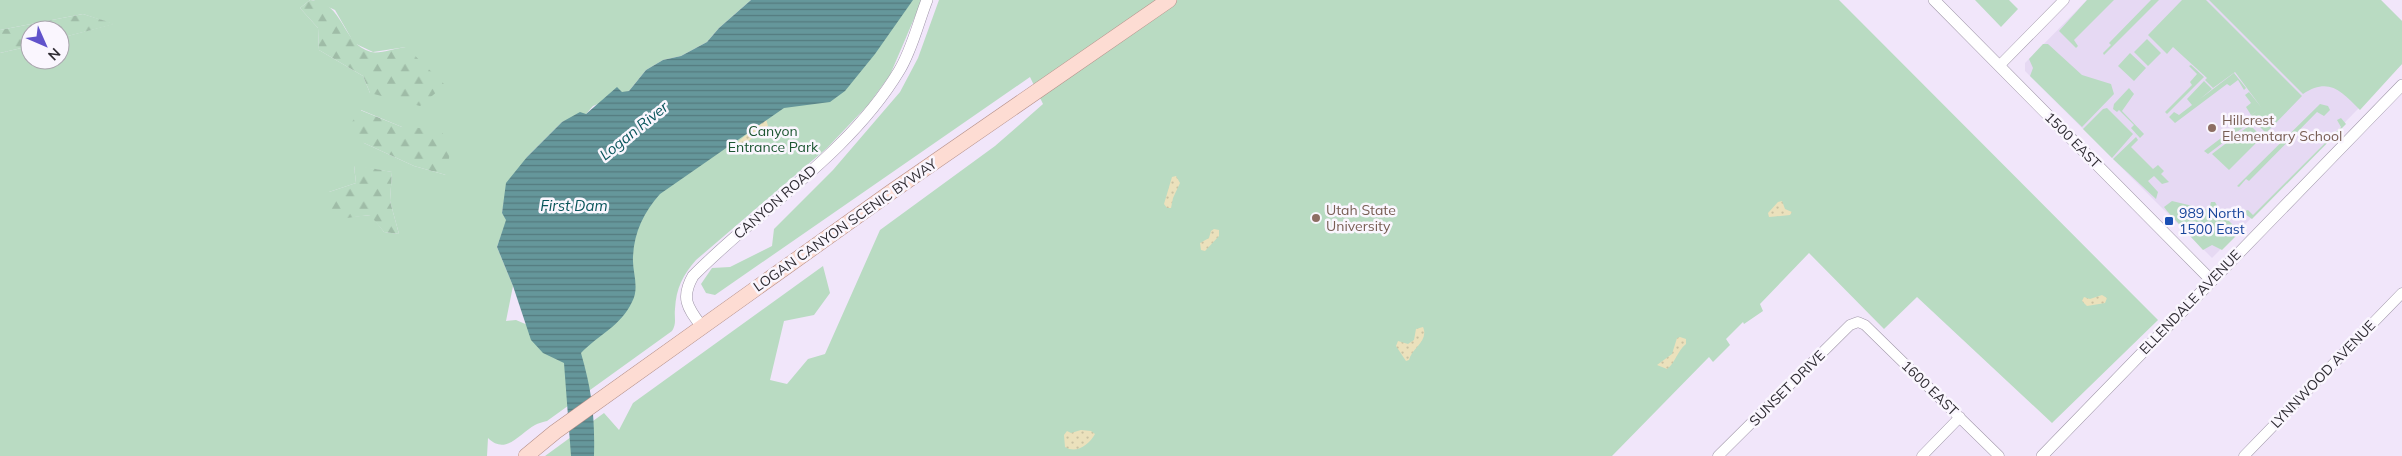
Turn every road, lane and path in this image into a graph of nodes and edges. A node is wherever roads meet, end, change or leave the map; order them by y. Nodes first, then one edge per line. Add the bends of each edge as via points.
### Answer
1 (927, 0) edge
2 (1169, 0) edge
3 (1934, 0) edge
4 (2064, 0) edge
5 (2000, 66) junction
6 (2400, 91) edge
7 (2211, 280) junction
8 (2402, 293) edge
9 (1858, 322) joint
10 (702, 327) junction
11 (1960, 417) junction
12 (526, 456) edge
13 (1718, 456) edge
14 (1922, 456) edge
15 (1999, 456) edge
16 (2042, 456) edge
17 (2244, 456) edge

1 - 10 street, CANYON ROAD via 901,69 879,102 835,148 693,276 685,294 687,304
2 - 10 main road, LOGAN CANYON SCENIC BYWAY
3 - 5 street, 1500 EAST
4 - 5 street
5 - 7 street, 1500 EAST
6 - 7 street, ELLENDALE AVENUE
7 - 16 street, ELLENDALE AVENUE
8 - 17 street, LYNNWOOD AVENUE
9 - 11 street, 1600 EAST via 1866,325
9 - 13 street, SUNSET DRIVE via 1850,325
10 - 12 main road, LOGAN CANYON SCENIC BYWAY
11 - 14 street
11 - 15 street, 1600 EAST

